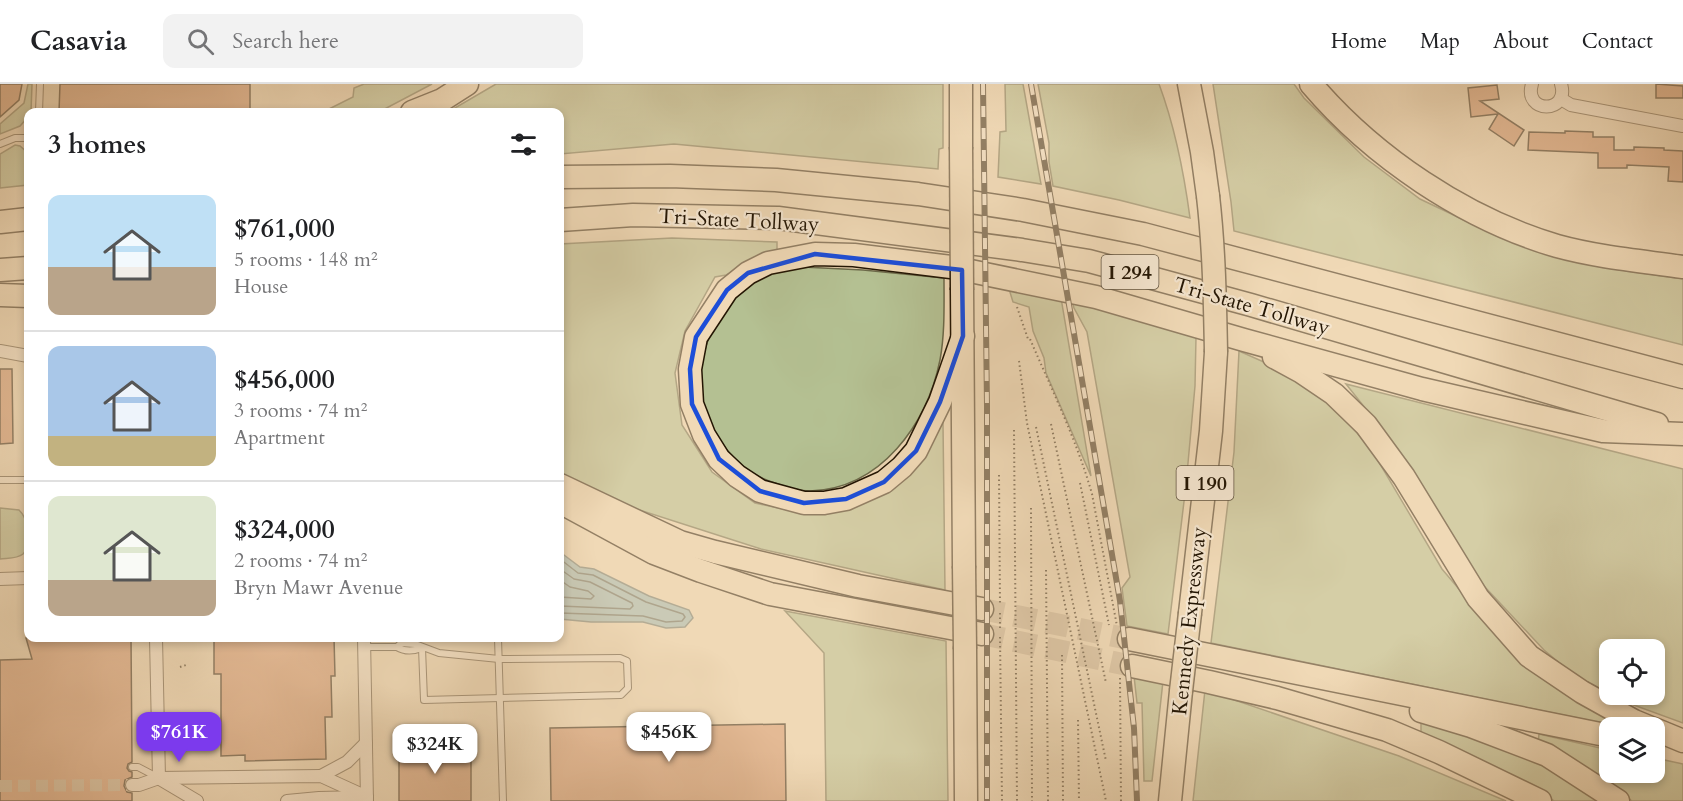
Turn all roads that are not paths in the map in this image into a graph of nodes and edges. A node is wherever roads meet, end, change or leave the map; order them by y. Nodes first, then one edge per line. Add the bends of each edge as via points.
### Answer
1 (40, 84) edge
2 (467, 84) edge
3 (962, 84) edge
4 (1179, 84) edge
5 (1189, 84) edge
6 (1311, 84) edge
7 (1532, 84) edge
8 (1561, 84) edge
9 (1560, 99) junction
10 (39, 108) edge
11 (422, 108) edge
12 (1683, 126) edge
13 (24, 138) edge
14 (0, 144) edge
15 (1202, 152) junction
16 (564, 177) edge
17 (24, 219) edge
18 (564, 220) edge
19 (0, 222) edge
20 (1683, 267) edge
21 (24, 268) edge
22 (0, 270) edge
23 (0, 295) edge
24 (24, 297) edge
25 (963, 336) junction
26 (1244, 340) junction
27 (0, 351) edge
28 (24, 355) edge
29 (1683, 376) edge
30 (1683, 433) edge
31 (0, 480) edge
32 (24, 480) edge
33 (564, 487) edge
34 (564, 503) edge
35 (24, 578) edge
36 (0, 579) edge
37 (982, 609) tunnel mouth
38 (982, 634) tunnel mouth
39 (1123, 637) tunnel mouth
40 (156, 642) edge
41 (364, 642) edge
42 (498, 642) edge
43 (422, 648) junction
44 (499, 659) junction
45 (1128, 672) tunnel mouth
46 (1356, 684) junction
47 (965, 688) junction
48 (500, 699) junction
49 (1627, 717) edge
50 (1665, 733) edge
51 (1599, 734) edge
52 (1683, 741) edge
53 (366, 743) junction
54 (1665, 746) edge
55 (1683, 749) edge
56 (132, 767) dead end
57 (321, 776) junction
58 (159, 778) junction
59 (132, 785) tunnel mouth
60 (367, 799) edge
61 (196, 801) edge
62 (286, 801) edge
63 (302, 801) edge
64 (503, 801) edge
65 (957, 801) edge
66 (966, 801) edge
67 (1170, 801) edge
68 (1540, 801) edge
69 (1617, 801) edge

1 - 10 lane
2 - 11 highway
3 - 25 highway, bridge
4 - 15 highway
5 - 15 highway, Kennedy Expressway / I 190
6 - 20 highway via 1377,149 1434,189 1494,222 1557,246
7 - 9 street via 1530,93 1539,105 1553,106
8 - 9 street
9 - 12 street via 1571,105
13 - 14 lane
15 - 67 highway, Kennedy Expressway / I 190, bridge via 1215,276 1216,352
16 - 29 highway, Tri-State Tollway / I 294 via 776,180 918,194 1023,210 1143,234
17 - 19 highway
18 - 30 highway, Tri-State Tollway / I 294 via 633,215 778,218 1089,261
21 - 22 highway
23 - 24 highway
25 - 26 highway via 940,402 916,451 884,482 846,499 804,503 760,490 737,476 719,459 692,404 690,369 696,337 727,290 747,273 768,263 815,254 854,255 962,270 1096,297
25 - 47 highway, bridge
26 - 30 highway via 1604,431
26 - 49 highway via 1334,394 1366,425 1404,477 1478,598 1529,656
27 - 28 street
31 - 32 lane
33 - 37 highway via 680,542 858,586
34 - 38 highway via 654,553 770,594
35 - 36 street
39 - 46 highway
40 - 58 street
41 - 43 lane via 402,650
41 - 53 street
42 - 44 lane
43 - 44 lane
43 - 48 lane via 424,700
44 - 48 lane
44 - 48 lane via 620,658 627,661 628,688 621,695
45 - 68 highway via 1209,682 1387,730
46 - 51 highway
46 - 69 highway via 1547,755
47 - 65 highway via 956,737
47 - 66 highway
48 - 64 lane
50 - 52 highway
53 - 57 street via 347,762
53 - 60 street
54 - 55 highway
56 - 58 lane
57 - 58 street
57 - 60 street
58 - 59 street
58 - 61 street
60 - 63 street
62 - 63 street

